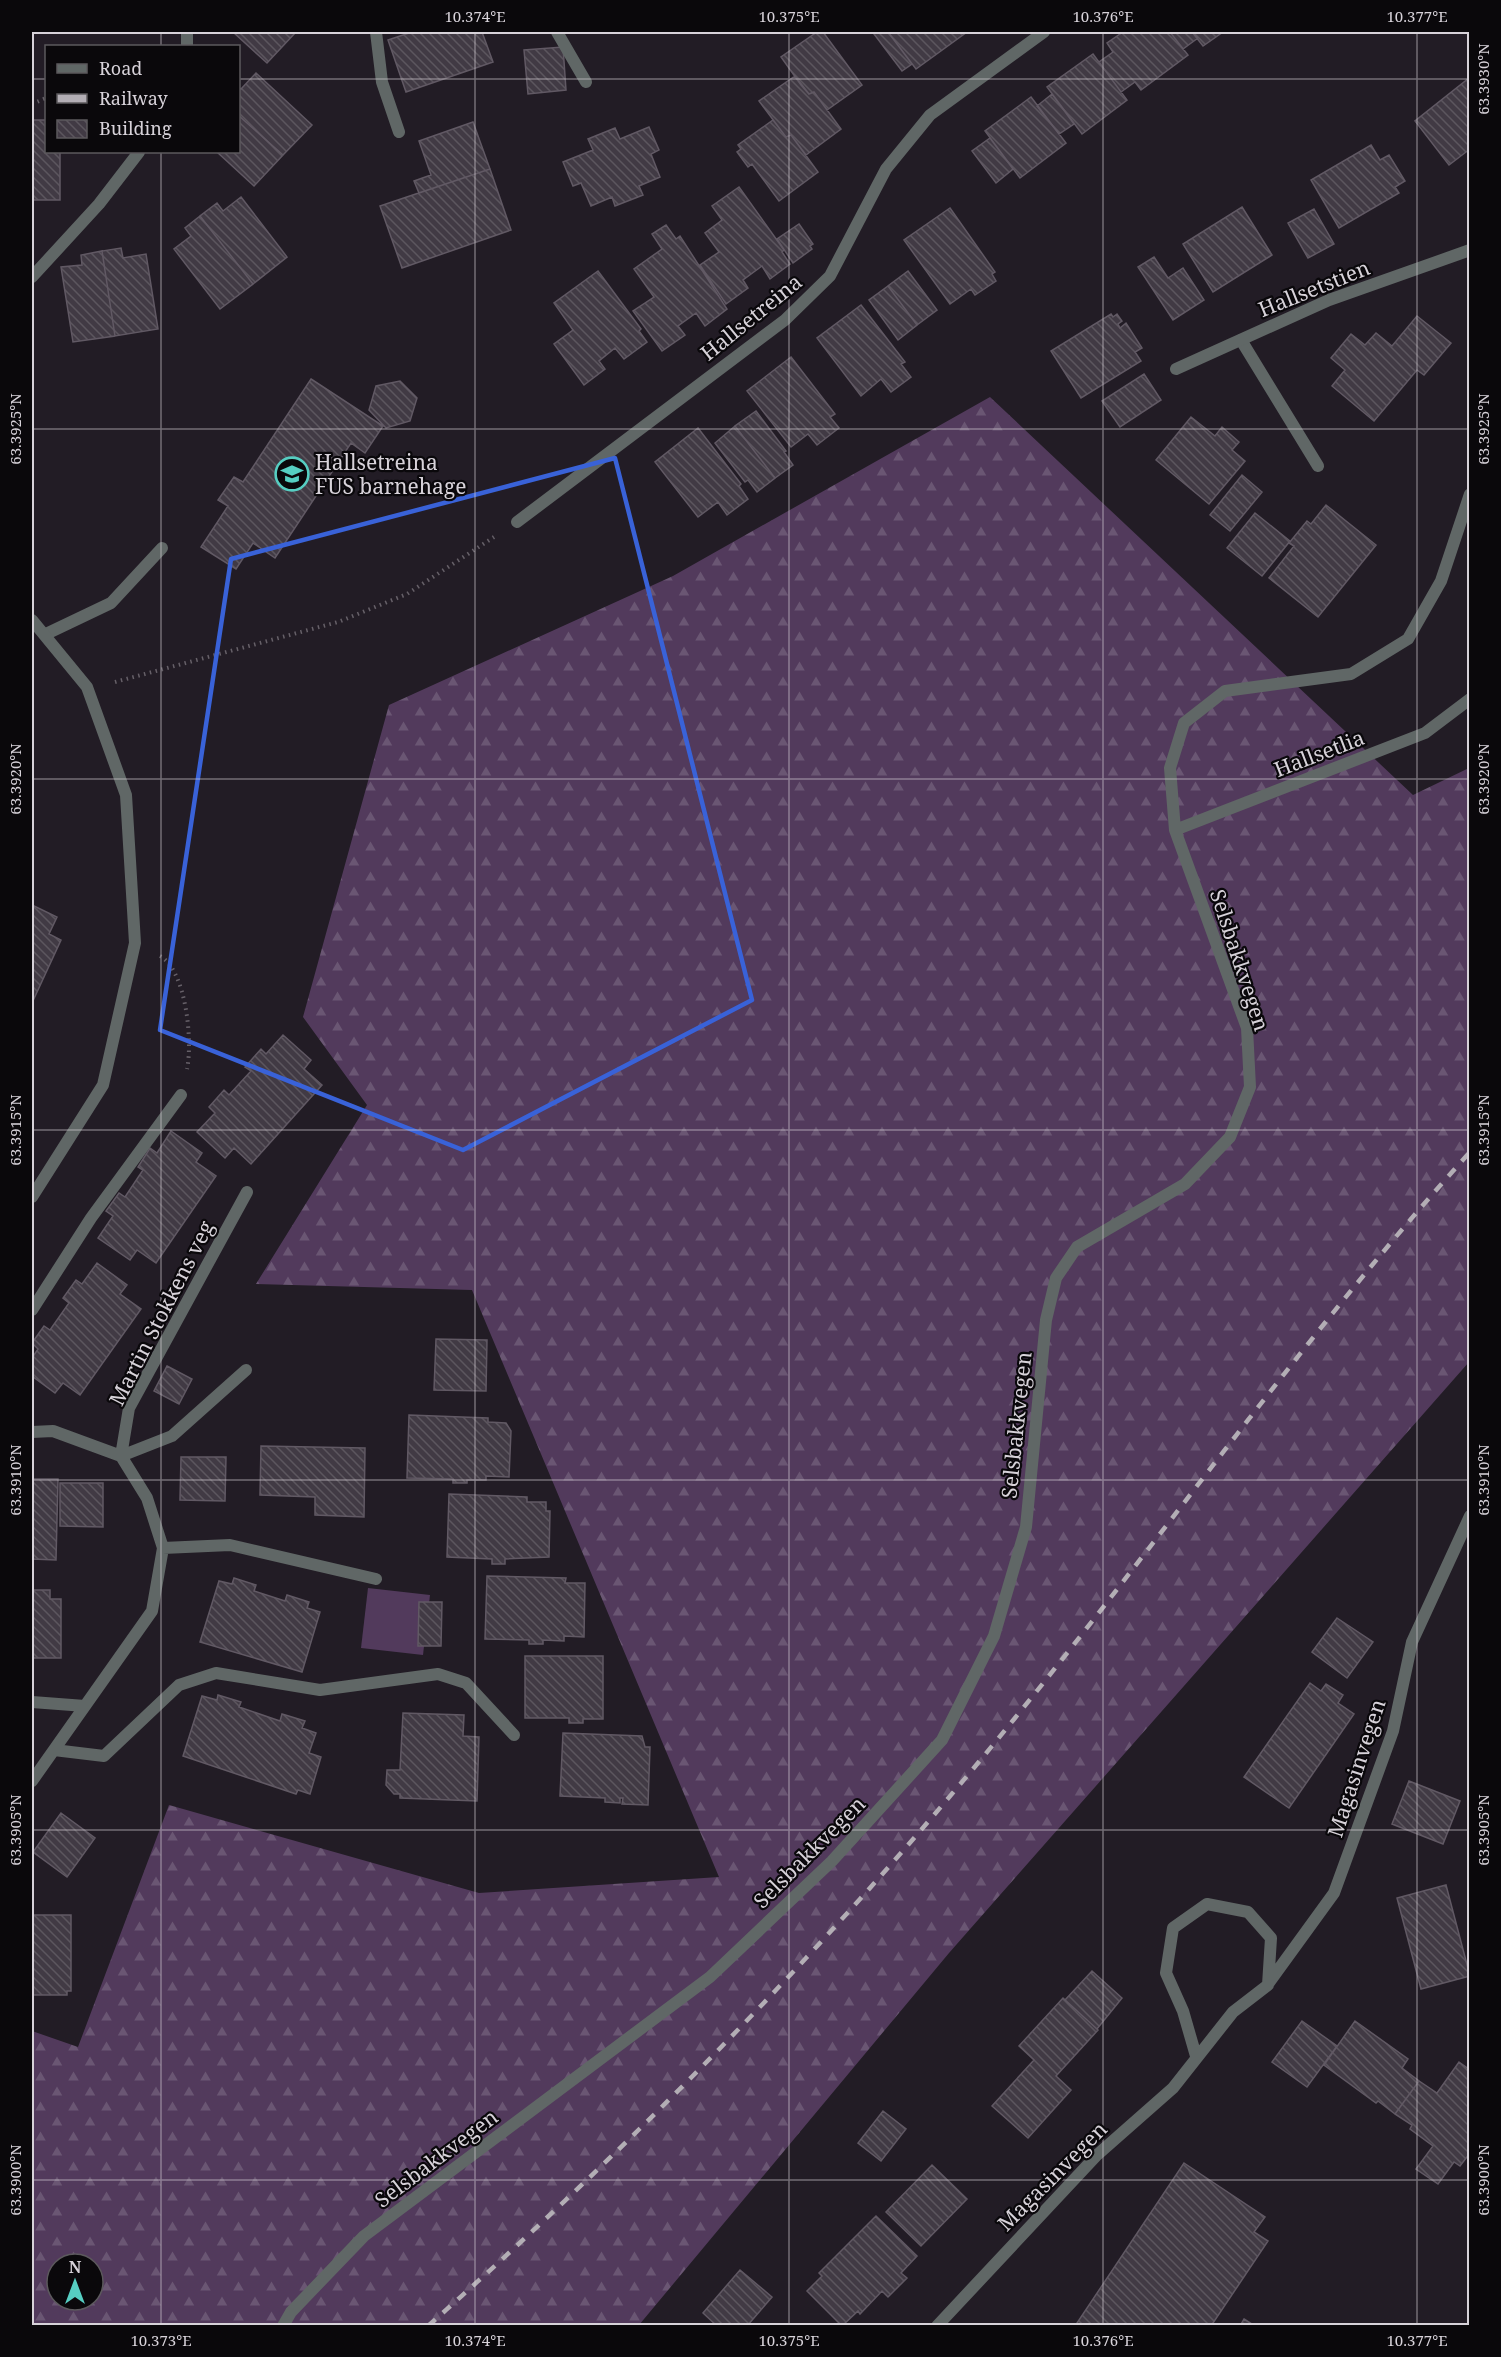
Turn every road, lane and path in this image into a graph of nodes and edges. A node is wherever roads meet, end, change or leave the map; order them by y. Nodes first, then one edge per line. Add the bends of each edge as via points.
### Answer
1 (376, 32) edge
2 (557, 32) edge
3 (1044, 32) edge
4 (586, 82) dead end
5 (399, 132) dead end
6 (138, 153) edge
7 (1470, 250) edge
8 (32, 277) edge
9 (1241, 340) junction
10 (1176, 369) dead end
11 (1318, 466) dead end
12 (1470, 494) edge
13 (517, 522) joint
14 (162, 548) dead end
15 (32, 620) edge
16 (46, 634) junction
17 (87, 687) junction
18 (1470, 699) edge
19 (1175, 830) junction
20 (135, 943) junction
21 (181, 1095) joint
22 (247, 1192) dead end
23 (32, 1197) edge
24 (32, 1310) edge
25 (246, 1370) dead end
26 (32, 1432) edge
27 (121, 1456) junction
28 (1470, 1516) edge
29 (163, 1548) junction
30 (376, 1579) dead end
31 (32, 1702) edge
32 (85, 1706) junction
33 (514, 1735) dead end
34 (54, 1750) junction
35 (32, 1781) edge
36 (1268, 1985) junction
37 (1196, 2056) junction
38 (283, 2325) edge
39 (937, 2325) edge

1 - 5 street via 382,82
2 - 4 street
3 - 13 street, Hallsetreina via 930,116 886,169 830,276 785,320
6 - 8 street via 99,204
7 - 9 street, Hallsetstien via 1329,300
9 - 10 street, Hallsetstien
9 - 11 street
12 - 19 street, Selsbakkvegen via 1441,581 1408,639 1350,674 1225,691 1184,723 1170,768
13 - 17 path via 407,594 338,622 140,677
14 - 16 street via 111,603
15 - 16 street
16 - 17 street
17 - 20 street via 126,795
18 - 19 street, Hallsetlia via 1425,733
19 - 38 street, Selsbakkvegen via 1247,1028 1250,1087 1230,1137 1185,1184 1077,1247 1056,1278 1046,1320 1026,1527 994,1636 942,1740 832,1862 710,1977 364,2236
20 - 21 path via 169,961 185,997 188,1062
20 - 23 street via 103,1085
21 - 24 street via 91,1218
22 - 27 street, Martin Stokkens veg via 129,1408
25 - 27 street via 172,1436
26 - 27 street via 53,1431
27 - 29 street via 147,1498
28 - 36 street, Magasinvegen via 1412,1642 1393,1731 1334,1893
29 - 30 street via 230,1545
29 - 32 street via 152,1611
31 - 32 street
32 - 34 street
33 - 34 street via 466,1683 438,1674 320,1690 216,1673 179,1685 104,1756
34 - 35 street
36 - 37 street, Magasinvegen via 1233,2012
36 - 37 street via 1271,1938 1248,1912 1207,1904 1173,1928 1166,1974 1183,2011
37 - 39 street, Magasinvegen via 1173,2088 1097,2155

